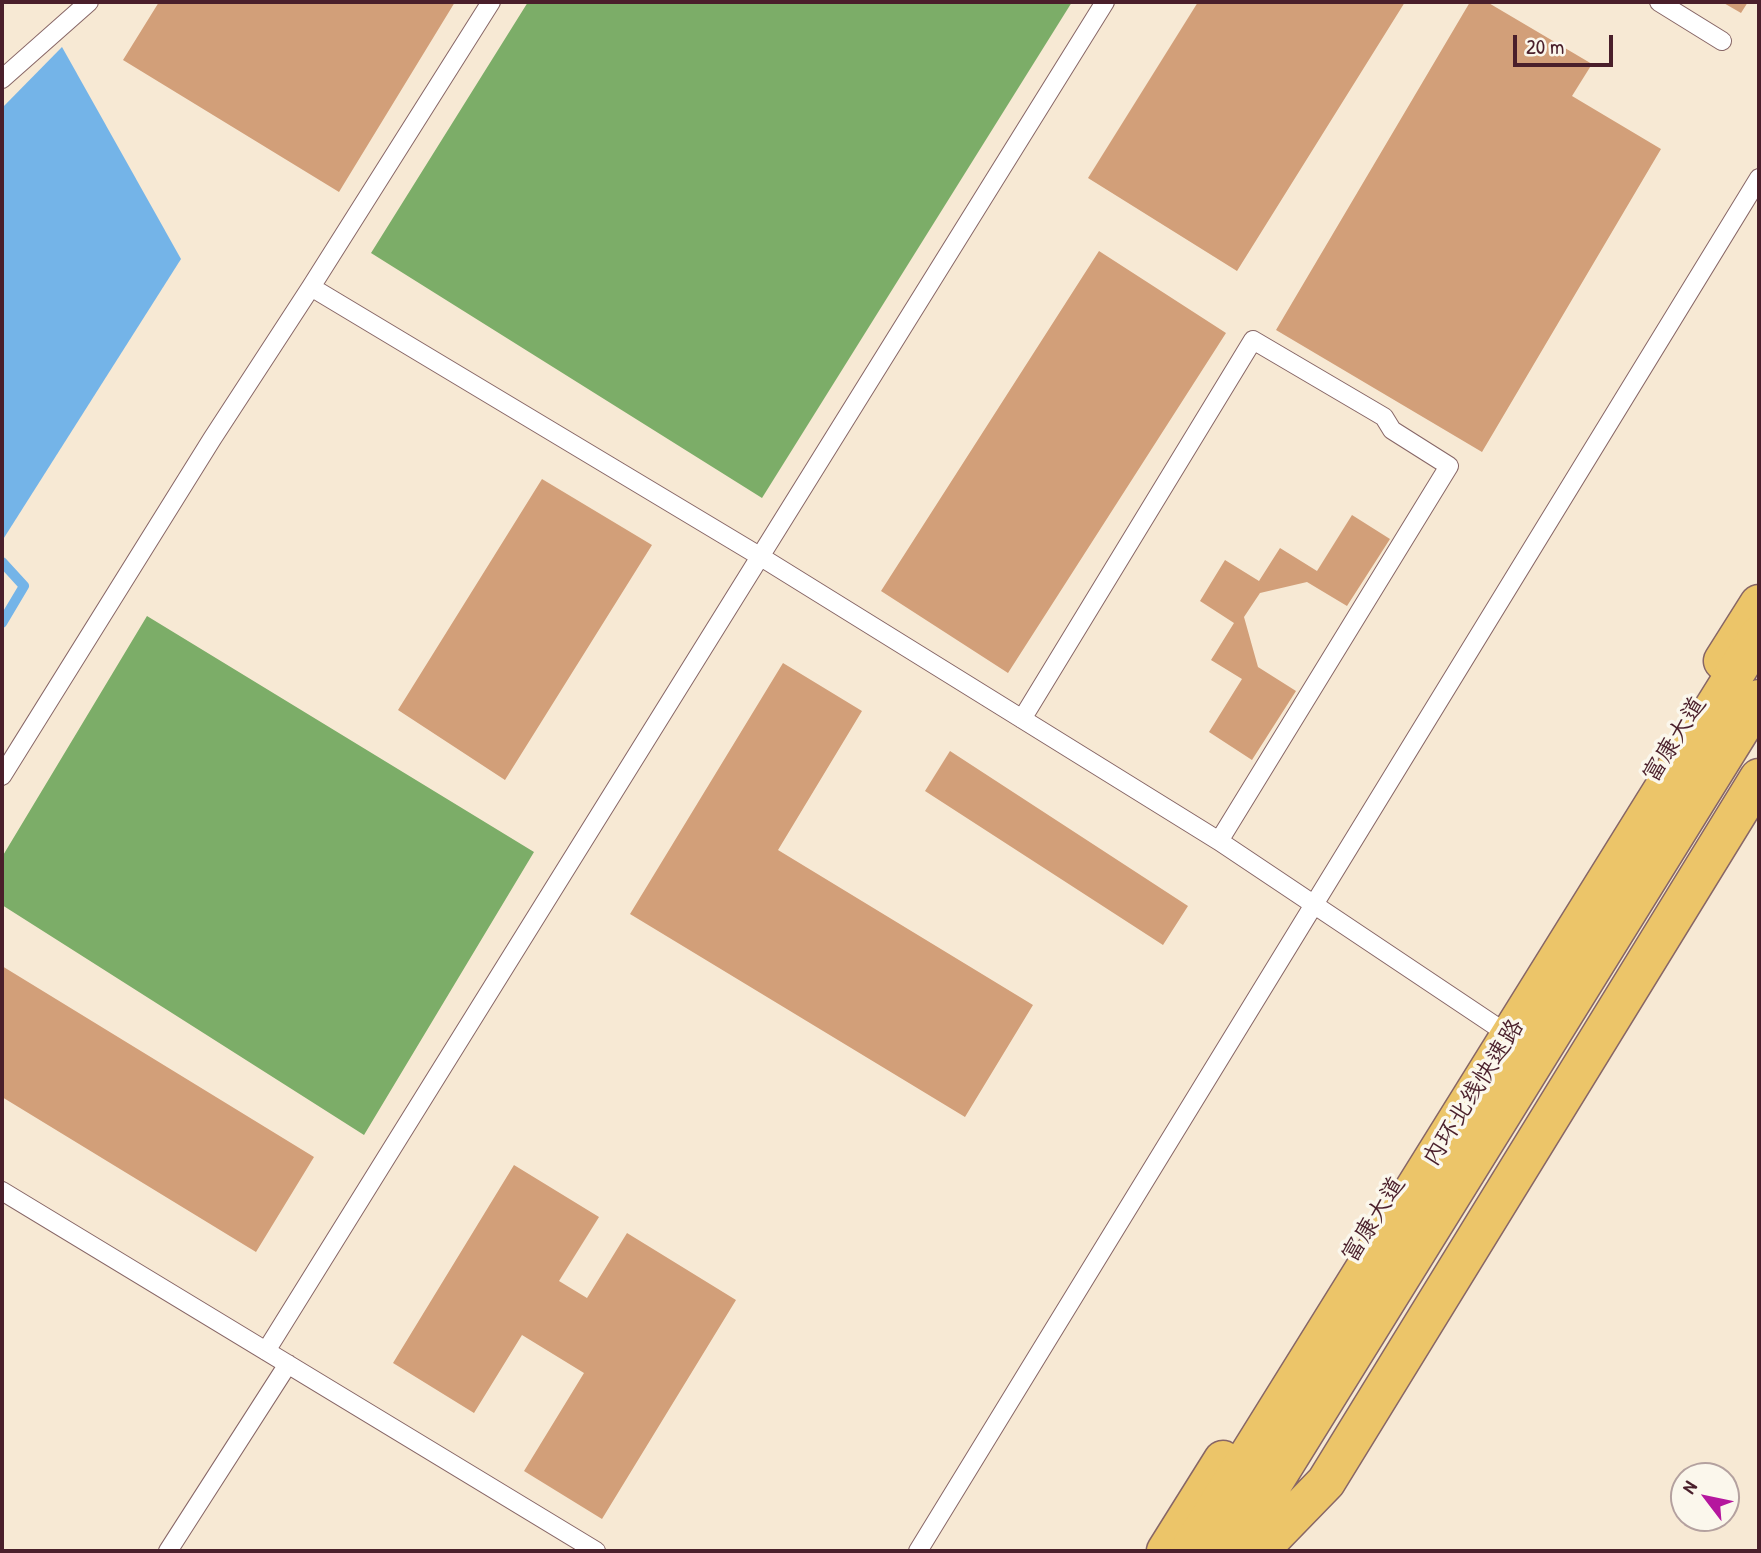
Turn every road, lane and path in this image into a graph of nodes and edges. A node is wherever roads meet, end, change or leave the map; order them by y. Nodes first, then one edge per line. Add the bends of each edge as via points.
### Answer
1 (89, 2) edge
2 (491, 2) edge
3 (1105, 2) edge
4 (1659, 2) edge
5 (1722, 41) dead end
6 (2, 79) edge
7 (1759, 178) edge
8 (311, 287) junction
9 (761, 557) junction
10 (1759, 604) edge
11 (1759, 635) edge
12 (1759, 699) edge
13 (1021, 719) junction
14 (1759, 727) edge
15 (2, 776) edge
16 (1759, 778) edge
17 (1219, 841) junction
18 (1313, 904) junction
19 (1496, 1027) junction
20 (2, 1191) edge
21 (266, 1351) junction
22 (288, 1364) junction
23 (169, 1551) edge
24 (596, 1551) edge
25 (918, 1551) edge
26 (1166, 1551) edge
27 (1189, 1551) edge
28 (1231, 1551) edge
29 (1251, 1551) edge
30 (1259, 1551) edge

1 - 6 lane
2 - 8 lane
3 - 9 lane
4 - 5 lane
7 - 18 lane
8 - 9 lane
8 - 15 lane
9 - 13 lane
9 - 21 lane
10 - 19 main road, 富康大道
11 - 27 main road, 内环北线快速路
12 - 28 main road, 内环北线快速路
13 - 17 lane
13 - 17 lane via 1253,340 1384,417 1392,430 1450,466
14 - 29 main road
16 - 30 main road via 1326,1482
17 - 18 lane
18 - 19 lane
18 - 25 lane
19 - 26 main road, 富康大道
20 - 21 lane
21 - 22 lane
22 - 23 lane
22 - 24 lane

